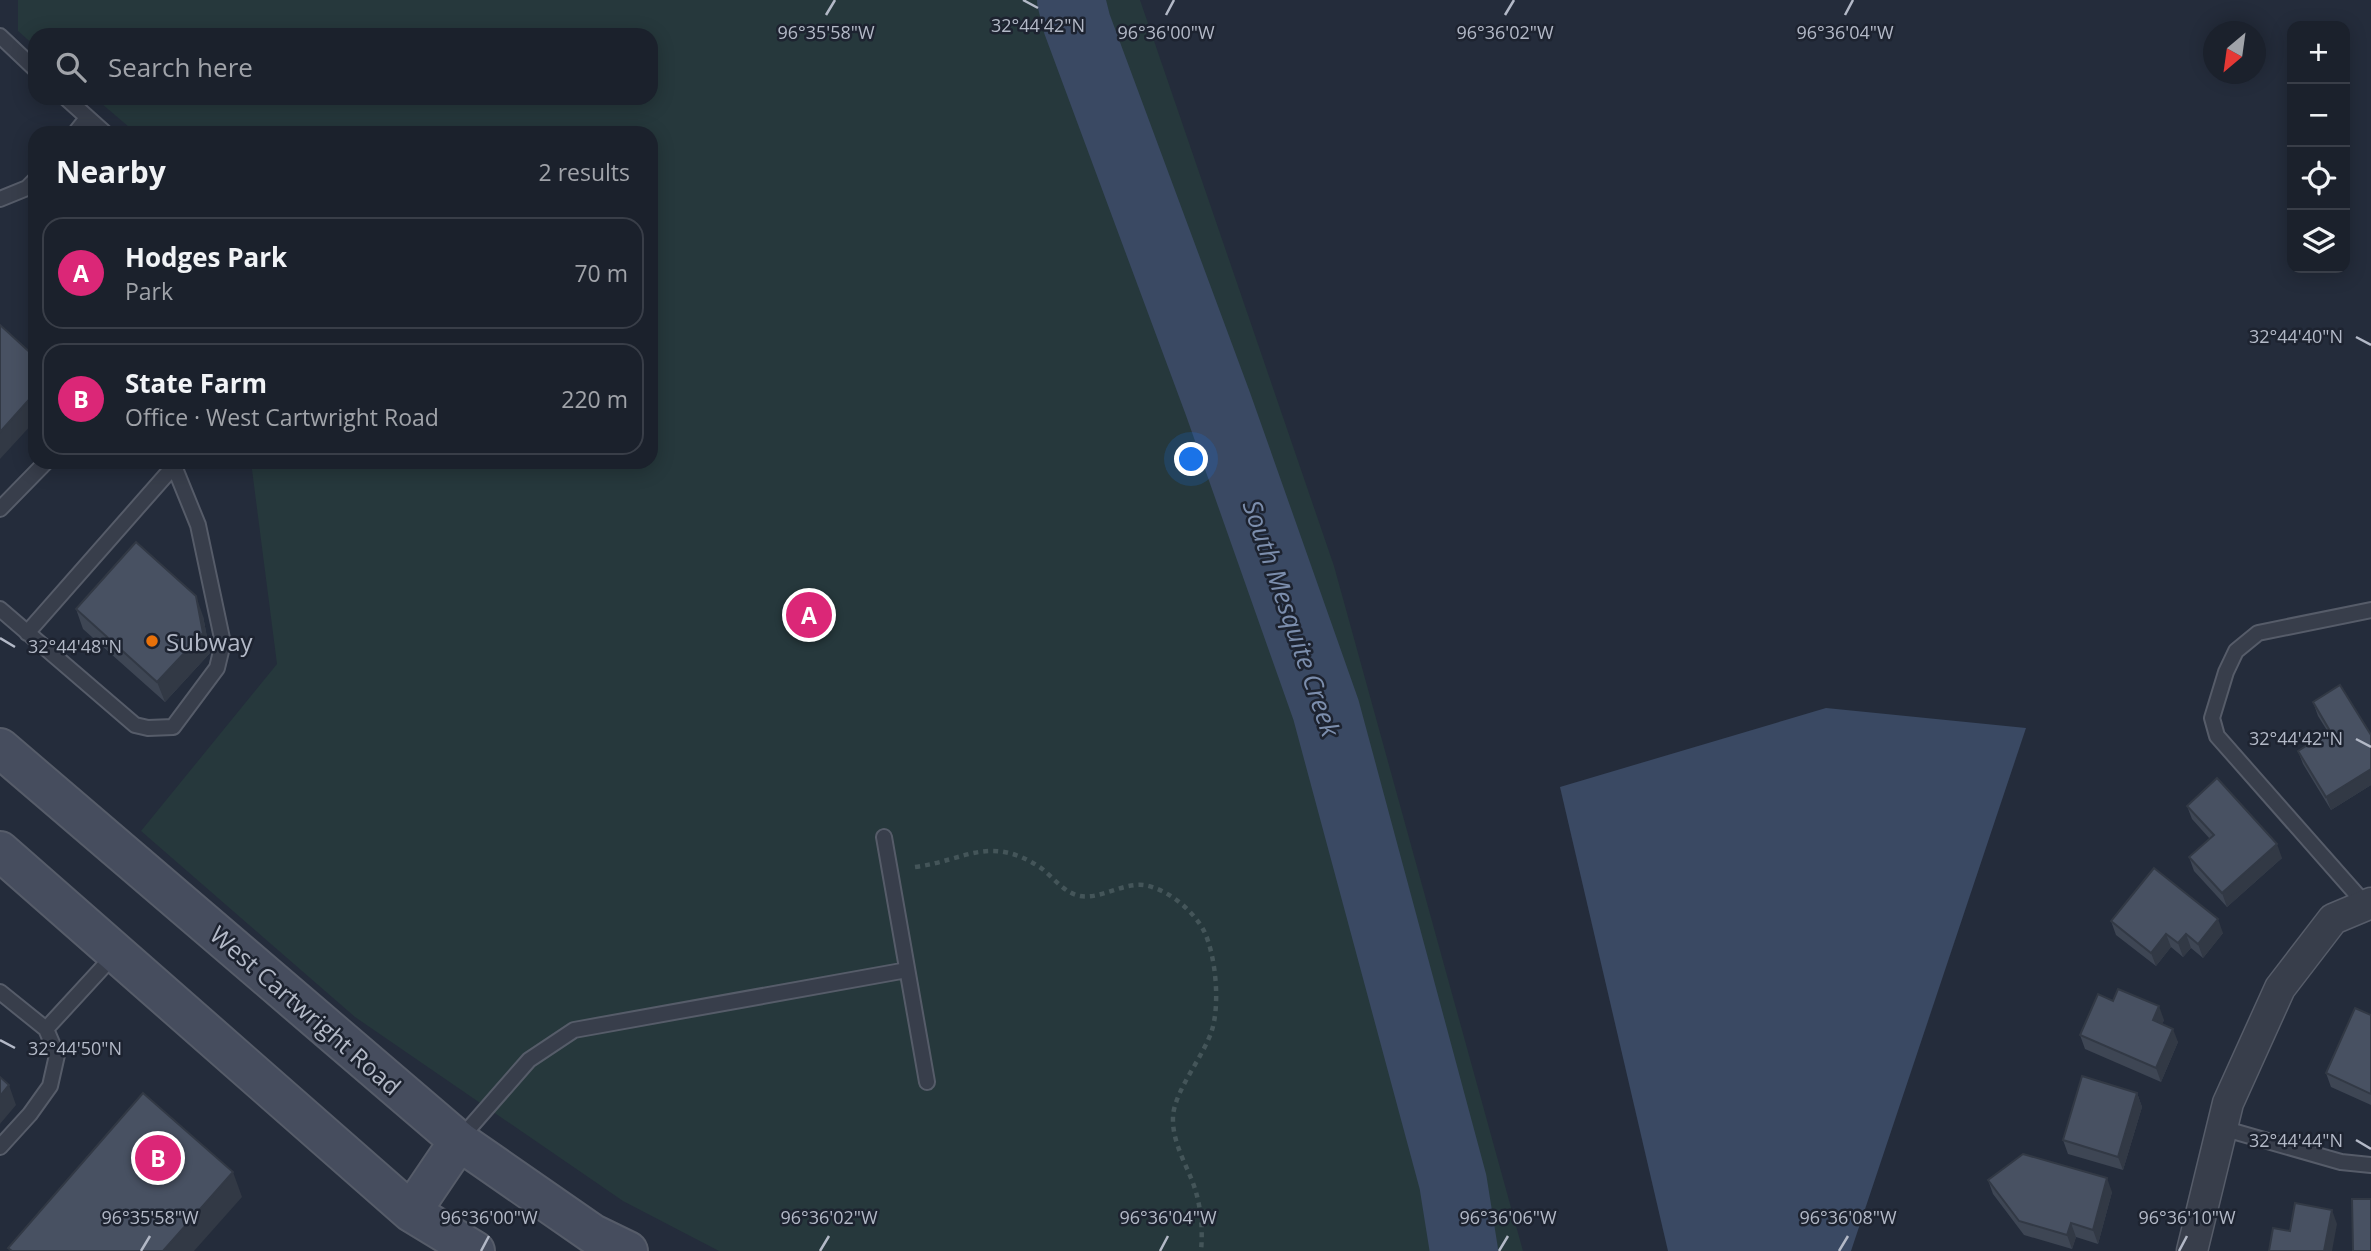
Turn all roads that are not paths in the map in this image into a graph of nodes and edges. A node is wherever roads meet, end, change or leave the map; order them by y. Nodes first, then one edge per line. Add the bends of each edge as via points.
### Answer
1 (0, 36) edge
2 (28, 62) edge
3 (73, 105) edge
4 (87, 118) junction
5 (81, 126) edge
6 (97, 126) edge
7 (28, 187) edge
8 (0, 199) edge
9 (39, 469) edge
10 (168, 469) edge
11 (174, 469) edge
12 (0, 509) edge
13 (0, 610) edge
14 (2371, 610) edge
15 (27, 633) junction
16 (0, 748) edge
17 (884, 837) dead end
18 (0, 851) edge
19 (2368, 904) edge
20 (116, 953) junction
21 (907, 970) junction
22 (0, 992) edge
23 (46, 1029) junction
24 (927, 1082) dead end
25 (2222, 1128) junction
26 (459, 1141) junction
27 (0, 1147) edge
28 (2371, 1165) edge
29 (411, 1212) junction
30 (475, 1251) edge
31 (628, 1251) edge
32 (2192, 1251) edge

1 - 2 lane
3 - 4 lane
4 - 5 lane
4 - 6 lane
7 - 8 lane
9 - 12 lane
10 - 15 lane
11 - 15 lane via 198,525 223,643 217,668 173,727 135,725
13 - 15 lane
14 - 19 lane via 2258,632 2236,651 2212,719 2217,736
16 - 26 main road, West Cartwright Road
17 - 21 lane
18 - 20 main road
19 - 25 street via 2333,919 2280,988 2228,1103
20 - 23 lane
20 - 29 main road
21 - 24 lane
21 - 26 lane via 574,1030 529,1060
22 - 23 lane
23 - 27 lane via 57,1055 51,1086
25 - 28 lane via 2341,1162
25 - 32 street
26 - 29 main road
26 - 31 main road, West Cartwright Road via 593,1234
29 - 30 main road

